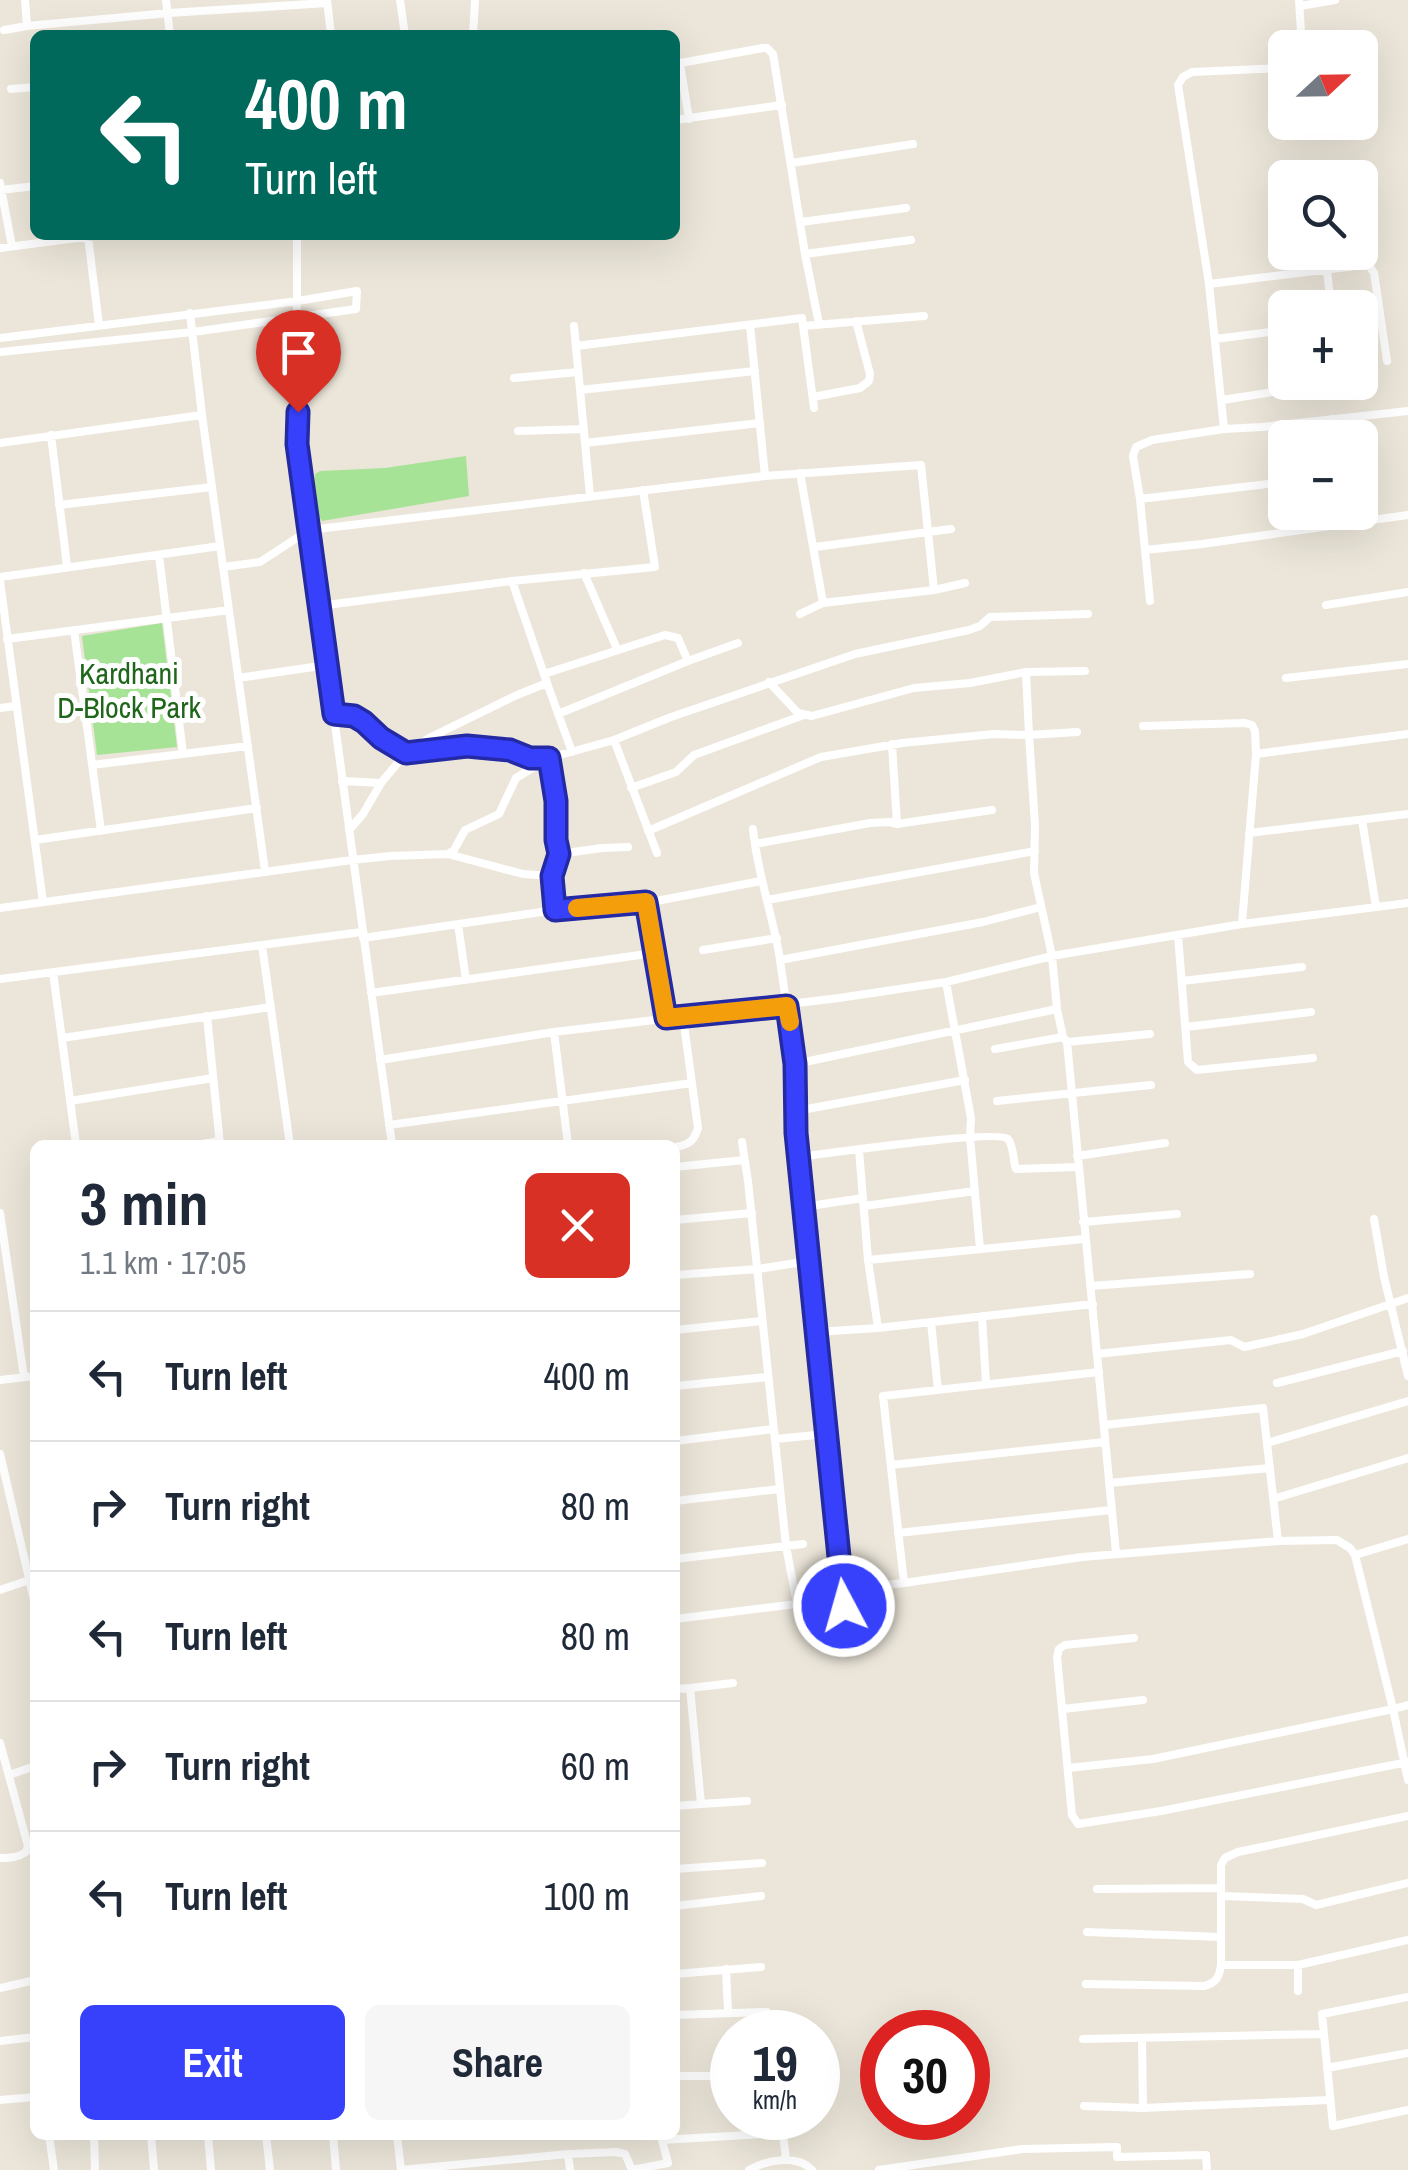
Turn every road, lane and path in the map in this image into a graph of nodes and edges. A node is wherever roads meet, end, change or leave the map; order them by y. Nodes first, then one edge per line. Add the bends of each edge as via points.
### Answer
1 (25, 0) edge
2 (166, 0) edge
3 (400, 0) edge
4 (475, 0) edge
5 (1335, 0) edge
6 (327, 2) edge
7 (288, 3) edge
8 (1300, 3) edge
9 (169, 13) junction
10 (26, 26) junction
11 (4, 30) dead end
12 (170, 30) edge
13 (331, 30) edge
14 (404, 30) edge
15 (474, 30) edge
16 (1301, 30) edge
17 (680, 63) edge
18 (1268, 69) edge
19 (680, 78) edge
20 (30, 87) edge
21 (11, 89) dead end
22 (782, 105) junction
23 (689, 118) junction
24 (680, 119) edge
25 (914, 144) dead end
26 (792, 164) junction
27 (1, 186) edge
28 (30, 186) edge
29 (906, 208) dead end
30 (801, 222) junction
31 (58, 240) edge
32 (88, 240) edge
33 (297, 240) edge
34 (911, 240) dead end
35 (12, 246) junction
36 (0, 248) edge
37 (806, 254) junction
38 (1326, 270) joint
39 (1372, 270) edge
40 (1209, 284) junction
41 (1329, 290) edge
42 (298, 301) junction
43 (190, 313) junction
44 (924, 316) dead end
45 (298, 318) junction
46 (1380, 319) joint
47 (856, 321) junction
48 (750, 324) junction
49 (819, 324) junction
50 (99, 325) junction
51 (574, 326) dead end
52 (803, 326) junction
53 (192, 332) junction
54 (1268, 332) edge
55 (0, 338) edge
56 (1215, 339) junction
57 (576, 346) junction
58 (0, 352) edge
59 (1387, 361) dead end
60 (755, 371) junction
61 (578, 372) junction
62 (514, 378) dead end
63 (580, 390) junction
64 (1268, 393) edge
65 (813, 396) junction
66 (1222, 400) junction
67 (814, 408) dead end
68 (1408, 411) edge
69 (202, 415) junction
70 (1332, 419) joint
71 (760, 424) junction
72 (584, 429) junction
73 (518, 430) dead end
74 (1224, 430) junction
75 (51, 435) junction
76 (0, 443) edge
77 (585, 443) junction
78 (800, 473) junction
79 (765, 476) junction
80 (1268, 484) edge
81 (212, 487) junction
82 (643, 490) junction
83 (590, 496) junction
84 (1140, 499) junction
85 (59, 505) junction
86 (1408, 515) edge
87 (1378, 519) edge
88 (309, 530) junction
89 (951, 530) dead end
90 (1299, 530) edge
91 (928, 532) junction
92 (220, 546) junction
93 (814, 547) junction
94 (1145, 550) junction
95 (158, 555) junction
96 (67, 566) junction
97 (223, 567) junction
98 (584, 572) junction
99 (0, 579) edge
100 (512, 581) junction
101 (965, 583) dead end
102 (934, 590) junction
103 (1408, 592) edge
104 (1150, 602) dead end
105 (823, 603) junction
106 (1326, 605) dead end
107 (319, 606) junction
108 (229, 610) junction
109 (800, 614) dead end
110 (1088, 614) dead end
111 (166, 618) junction
112 (74, 630) junction
113 (8, 639) junction
114 (738, 643) dead end
115 (617, 649) junction
116 (688, 661) junction
117 (1408, 664) edge
118 (326, 665) junction
119 (1085, 671) dead end
120 (1026, 672) junction
121 (238, 678) junction
122 (546, 678) junction
123 (1286, 678) dead end
124 (769, 682) junction
125 (16, 706) junction
126 (0, 708) edge
127 (334, 714) junction
128 (558, 714) junction
129 (804, 715) junction
130 (1143, 726) dead end
131 (1077, 732) dead end
132 (1408, 734) edge
133 (1029, 735) junction
134 (614, 740) junction
135 (892, 744) junction
136 (248, 746) junction
137 (572, 752) junction
138 (406, 753) junction
139 (183, 754) junction
140 (1256, 754) junction
141 (549, 758) junction
142 (92, 766) junction
143 (342, 781) junction
144 (381, 783) junction
145 (631, 788) junction
146 (257, 808) junction
147 (992, 810) dead end
148 (1408, 814) edge
149 (1362, 820) junction
150 (898, 824) junction
151 (753, 828) dead end
152 (100, 830) junction
153 (349, 830) junction
154 (648, 831) junction
155 (1250, 834) junction
156 (34, 840) junction
157 (754, 844) junction
158 (628, 847) dead end
159 (1035, 851) junction
160 (657, 853) dead end
161 (448, 854) junction
162 (559, 854) junction
163 (352, 860) junction
164 (266, 871) junction
165 (552, 876) junction
166 (761, 881) junction
167 (767, 900) junction
168 (43, 902) junction
169 (646, 902) junction
170 (1408, 903) edge
171 (1041, 907) junction
172 (1376, 907) junction
173 (0, 908) edge
174 (555, 910) junction
175 (458, 924) junction
176 (1242, 924) junction
177 (363, 935) junction
178 (1178, 935) junction
179 (776, 938) junction
180 (262, 945) junction
181 (704, 950) dead end
182 (654, 953) junction
183 (1052, 956) junction
184 (780, 960) junction
185 (1302, 967) dead end
186 (53, 972) junction
187 (0, 979) edge
188 (466, 980) junction
189 (1182, 981) junction
190 (946, 982) junction
191 (371, 994) junction
192 (787, 1006) junction
193 (271, 1007) junction
194 (1057, 1009) junction
195 (1311, 1012) dead end
196 (207, 1016) junction
197 (683, 1017) junction
198 (666, 1018) junction
199 (1186, 1027) junction
200 (956, 1031) junction
201 (554, 1032) junction
202 (1150, 1034) dead end
203 (62, 1038) junction
204 (1065, 1039) junction
205 (995, 1050) dead end
206 (1313, 1058) dead end
207 (380, 1060) junction
208 (795, 1064) junction
209 (213, 1078) junction
210 (964, 1080) junction
211 (692, 1083) junction
212 (1151, 1086) dead end
213 (1071, 1093) junction
214 (70, 1101) junction
215 (563, 1102) junction
216 (997, 1102) dead end
217 (796, 1112) junction
218 (389, 1125) junction
219 (970, 1137) junction
220 (75, 1140) edge
221 (220, 1140) edge
222 (289, 1140) edge
223 (391, 1140) edge
224 (567, 1140) edge
225 (742, 1142) dead end
226 (1165, 1143) dead end
227 (680, 1146) edge
228 (859, 1150) junction
229 (1077, 1156) junction
230 (798, 1157) junction
231 (744, 1160) junction
232 (680, 1166) edge
233 (1078, 1167) junction
234 (975, 1190) junction
235 (864, 1202) junction
236 (803, 1207) junction
237 (0, 1212) edge
238 (752, 1213) junction
239 (1177, 1214) dead end
240 (1374, 1219) dead end
241 (680, 1220) edge
242 (1082, 1222) junction
243 (1084, 1239) junction
244 (980, 1249) junction
245 (868, 1260) junction
246 (809, 1261) junction
247 (758, 1269) junction
248 (1250, 1274) dead end
249 (680, 1275) edge
250 (1091, 1286) junction
251 (11, 1294) junction
252 (0, 1296) edge
253 (1408, 1298) edge
254 (1391, 1302) junction
255 (1093, 1304) junction
256 (982, 1316) junction
257 (762, 1321) junction
258 (931, 1322) junction
259 (878, 1328) junction
260 (680, 1329) edge
261 (817, 1332) junction
262 (1403, 1351) junction
263 (1097, 1354) junction
264 (1099, 1372) junction
265 (30, 1376) edge
266 (1408, 1376) edge
267 (24, 1377) junction
268 (768, 1377) junction
269 (0, 1380) edge
270 (986, 1384) junction
271 (1276, 1384) dead end
272 (680, 1386) edge
273 (938, 1390) junction
274 (1408, 1401) edge
275 (1104, 1425) junction
276 (774, 1428) junction
277 (826, 1434) junction
278 (775, 1439) junction
279 (680, 1441) edge
280 (1106, 1442) junction
281 (1267, 1443) junction
282 (0, 1454) edge
283 (1408, 1458) edge
284 (892, 1465) junction
285 (1270, 1468) junction
286 (1109, 1484) junction
287 (780, 1489) junction
288 (1273, 1499) junction
289 (680, 1501) edge
290 (1112, 1510) junction
291 (898, 1532) junction
292 (1408, 1539) edge
293 (1278, 1541) junction
294 (803, 1544) dead end
295 (786, 1546) junction
296 (1116, 1554) junction
297 (1355, 1555) junction
298 (680, 1558) edge
299 (30, 1571) edge
300 (30, 1580) edge
301 (842, 1582) junction
302 (904, 1583) junction
303 (0, 1590) edge
304 (797, 1604) junction
305 (680, 1619) edge
306 (1134, 1638) dead end
307 (733, 1683) dead end
308 (690, 1688) junction
309 (680, 1689) edge
310 (1142, 1700) dead end
311 (1408, 1705) edge
312 (1063, 1709) junction
313 (1392, 1709) junction
314 (0, 1742) edge
315 (1406, 1763) edge
316 (30, 1768) edge
317 (1068, 1768) junction
318 (8, 1775) junction
319 (1408, 1780) edge
320 (747, 1801) dead end
321 (701, 1804) junction
322 (680, 1806) edge
323 (1408, 1816) edge
324 (0, 1858) edge
325 (762, 1863) dead end
326 (680, 1869) edge
327 (1408, 1883) edge
328 (1097, 1888) dead end
329 (1221, 1892) junction
330 (761, 1896) dead end
331 (680, 1905) edge
332 (1087, 1932) dead end
333 (1221, 1938) junction
334 (1408, 1940) edge
335 (1221, 1965) junction
336 (1298, 1965) junction
337 (761, 1967) dead end
338 (726, 1969) junction
339 (680, 1974) edge
340 (30, 1981) edge
341 (1086, 1984) dead end
342 (0, 1988) edge
343 (1298, 1991) dead end
344 (1408, 1998) edge
345 (728, 2010) edge
346 (710, 2013) edge
347 (680, 2015) edge
348 (1324, 2034) junction
349 (30, 2038) edge
350 (1142, 2038) junction
351 (1082, 2039) dead end
352 (0, 2041) edge
353 (1408, 2052) edge
354 (1327, 2068) junction
355 (680, 2076) edge
356 (710, 2076) edge
357 (30, 2097) edge
358 (0, 2100) edge
359 (1330, 2100) junction
360 (1084, 2106) dead end
361 (1143, 2108) junction
362 (1408, 2110) edge
363 (710, 2136) edge
364 (680, 2137) edge
365 (50, 2140) edge
366 (94, 2140) edge
367 (151, 2140) edge
368 (208, 2140) edge
369 (267, 2140) edge
370 (333, 2140) edge
371 (398, 2140) edge
372 (662, 2140) edge
373 (784, 2140) edge
374 (568, 2154) junction
375 (786, 2160) junction
376 (669, 2167) edge
377 (54, 2170) edge
378 (94, 2170) edge
379 (154, 2170) edge
380 (211, 2170) edge
381 (270, 2170) edge
382 (336, 2170) edge
383 (401, 2170) edge
384 (570, 2170) edge
385 (749, 2170) edge
386 (812, 2170) edge
387 (879, 2170) edge
388 (1207, 2170) edge

1 - 10 street
2 - 9 street
3 - 14 street
4 - 15 street
5 - 8 street
6 - 7 street
6 - 13 street
7 - 9 street
8 - 16 street
9 - 10 street
9 - 12 street
10 - 11 street
17 - 22 street via 768,48
18 - 40 street via 1192,72 1178,85
19 - 23 street
20 - 21 street
22 - 23 street
22 - 26 street
23 - 24 street
25 - 26 street
26 - 30 street
27 - 28 street
27 - 35 street
29 - 30 street
30 - 37 street
31 - 35 street
32 - 50 street
33 - 42 street
34 - 37 street
35 - 36 street
37 - 49 street
38 - 40 street
38 - 41 street
39 - 46 street
40 - 56 street
42 - 43 street
42 - 45 street
42 - 45 street via 356,291 356,309
43 - 50 street
43 - 53 street
44 - 47 street
45 - 53 street
45 - 88 street via 297,444
46 - 59 street
47 - 49 street
47 - 65 street via 869,381
48 - 52 street via 802,318
48 - 57 street
48 - 60 street
49 - 52 street
50 - 55 street
51 - 57 street
52 - 65 street
53 - 58 street
53 - 69 street
54 - 56 street
56 - 66 street
57 - 61 street
60 - 63 street
60 - 71 street
61 - 62 street
61 - 63 street
63 - 72 street
64 - 66 street
65 - 67 street
66 - 74 street
68 - 70 street
69 - 75 street
69 - 81 street
70 - 74 street
71 - 77 street
71 - 79 street
72 - 73 street
72 - 77 street
74 - 84 street via 1136,447
75 - 76 street
75 - 85 street
77 - 83 street
78 - 79 street
78 - 91 street via 922,465
78 - 93 street
79 - 82 street
80 - 84 street
81 - 85 street
81 - 92 street
82 - 83 street
82 - 98 street via 655,567
83 - 88 street
84 - 94 street
85 - 96 street
86 - 87 street
88 - 97 street via 270,558
88 - 107 street
89 - 91 street
90 - 94 street
91 - 93 street
91 - 102 street
92 - 95 street
92 - 97 street
93 - 105 street
94 - 104 street
95 - 96 street
95 - 111 street
96 - 99 street
97 - 108 street
98 - 100 street
98 - 115 street
99 - 113 street
100 - 107 street
100 - 122 street
101 - 102 street
102 - 105 street
103 - 106 street
105 - 109 street
107 - 118 street
108 - 111 street
108 - 121 street
110 - 124 street via 990,617 969,630 855,654
111 - 112 street
111 - 139 street
112 - 113 street
112 - 142 street
113 - 125 street
114 - 116 street
115 - 116 street via 672,635
115 - 122 street
116 - 128 street
117 - 123 street
118 - 121 street
118 - 127 street
119 - 120 street
120 - 129 street via 914,688
120 - 133 street
121 - 136 street
122 - 128 street
122 - 138 street
124 - 129 street
124 - 134 street
125 - 126 street
125 - 156 street
127 - 138 street via 354,716
127 - 143 street
128 - 137 street
129 - 145 street via 694,755 676,772
130 - 140 street via 1244,723 1255,730
131 - 133 street
132 - 140 street
133 - 135 street
133 - 159 street
134 - 137 street
134 - 145 street
135 - 150 street
135 - 154 street via 821,757
136 - 139 street
136 - 146 street
137 - 141 street
138 - 141 street via 467,746
138 - 144 street
139 - 142 street
140 - 155 street
141 - 161 street via 516,778 503,809 465,830
141 - 162 street
142 - 152 street
143 - 144 street
143 - 153 street
144 - 153 street
145 - 154 street
146 - 152 street
146 - 164 street
147 - 150 street
148 - 149 street
149 - 155 street
149 - 172 street
150 - 157 street
151 - 157 street
152 - 156 street
153 - 163 street
154 - 160 street
155 - 176 street
156 - 168 street
157 - 166 street
158 - 162 street
159 - 167 street
159 - 171 street
161 - 163 street
161 - 165 street
162 - 165 street
163 - 164 street
163 - 177 street
164 - 168 street
165 - 174 street
166 - 167 street
166 - 169 street
167 - 179 street
168 - 173 street
169 - 174 street
169 - 182 street
170 - 172 street
171 - 183 street
171 - 184 street
172 - 176 street
174 - 175 street
175 - 177 street
175 - 188 street
176 - 178 street
177 - 180 street
177 - 191 street
178 - 183 street
178 - 189 street
179 - 181 street
179 - 184 street
180 - 186 street
180 - 193 street
182 - 188 street
182 - 198 street
183 - 190 street
183 - 194 street
184 - 192 street
185 - 189 street
186 - 187 street
186 - 203 street
188 - 191 street
189 - 199 street
190 - 192 street
190 - 200 street
191 - 207 street
192 - 197 street
192 - 208 street
193 - 196 street
193 - 222 street
194 - 200 street
194 - 204 street
195 - 199 street
196 - 203 street
196 - 209 street
197 - 198 street
197 - 211 street
198 - 201 street
199 - 206 street via 1188,1062 1198,1070
200 - 208 street
200 - 210 street
201 - 207 street
201 - 215 street
202 - 204 street
203 - 214 street
204 - 205 street
204 - 213 street
207 - 218 street
208 - 217 street
209 - 214 street
209 - 221 street
210 - 217 street
210 - 219 street
211 - 215 street
211 - 227 street via 698,1128
212 - 213 street
213 - 216 street
213 - 229 street
214 - 220 street
215 - 218 street
215 - 224 street
217 - 230 street
218 - 223 street
219 - 228 street
219 - 233 street via 1008,1139 1016,1170
219 - 234 street
225 - 231 street
226 - 229 street
228 - 230 street
228 - 235 street
229 - 233 street
230 - 236 street
231 - 232 street
231 - 238 street
233 - 242 street
234 - 235 street
234 - 244 street
235 - 236 street
235 - 245 street
236 - 246 street
237 - 251 street
238 - 241 street
238 - 247 street
239 - 242 street
240 - 254 street
242 - 243 street
243 - 244 street
243 - 250 street
244 - 245 street
245 - 259 street
246 - 247 street
246 - 261 street
247 - 249 street
247 - 257 street
248 - 250 street
250 - 255 street
251 - 252 street
251 - 267 street
253 - 254 street
254 - 262 street
254 - 263 street via 1244,1348 1231,1340
255 - 256 street
255 - 263 street
256 - 258 street
256 - 270 street
257 - 260 street
257 - 268 street
258 - 259 street
258 - 273 street
259 - 261 street
261 - 277 street
262 - 266 street
262 - 271 street
263 - 264 street
264 - 270 street
264 - 275 street
265 - 267 street
267 - 269 street
268 - 272 street
268 - 276 street
270 - 273 street
273 - 284 street via 883,1396
274 - 281 street
275 - 280 street
275 - 281 street via 1263,1408
276 - 278 street
276 - 279 street
277 - 278 street
277 - 301 street
278 - 287 street
280 - 284 street
280 - 286 street
281 - 285 street
282 - 299 street
283 - 288 street
284 - 291 street
285 - 286 street
285 - 288 street
286 - 290 street
287 - 289 street
287 - 295 street
288 - 293 street
290 - 291 street
290 - 296 street
291 - 302 street
292 - 297 street
293 - 296 street
293 - 297 street via 1337,1540
294 - 295 street
295 - 298 street
295 - 304 street
296 - 302 street
297 - 313 street
300 - 303 street
301 - 302 street via 843,1590
301 - 304 street via 844,1606 818,1611
304 - 305 street
306 - 312 street via 1059,1649
307 - 308 street
308 - 309 street
308 - 321 street
310 - 312 street
311 - 313 street
312 - 317 street
313 - 315 street
313 - 317 street via 1153,1759
314 - 318 street
315 - 317 street via 1078,1824
315 - 319 street
316 - 318 street
318 - 324 street via 28,1846 21,1856
320 - 321 street
321 - 322 street
323 - 329 street via 1230,1855 1221,1864
325 - 326 street
327 - 329 street via 1316,1905
328 - 329 street
329 - 333 street
330 - 331 street
332 - 333 street
333 - 335 street
334 - 336 street
335 - 336 street
335 - 341 street via 1214,1984 1204,1986
336 - 343 street
337 - 338 street
338 - 339 street
338 - 345 street
340 - 342 street
344 - 348 street via 1322,2014
346 - 347 street
348 - 350 street
348 - 354 street
349 - 352 street
350 - 351 street
350 - 361 street
353 - 354 street
354 - 359 street
355 - 356 street
357 - 358 street
359 - 361 street
359 - 362 street via 1334,2126
360 - 361 street
363 - 364 street
365 - 377 street
366 - 378 street
367 - 379 street
368 - 380 street
369 - 381 street
370 - 382 street
371 - 383 street
372 - 376 street
373 - 375 street
374 - 376 street via 616,2152 632,2170
374 - 383 street
374 - 384 street
375 - 385 street
375 - 386 street
387 - 388 street via 1022,2149 1117,2146 1117,2156 1206,2156

